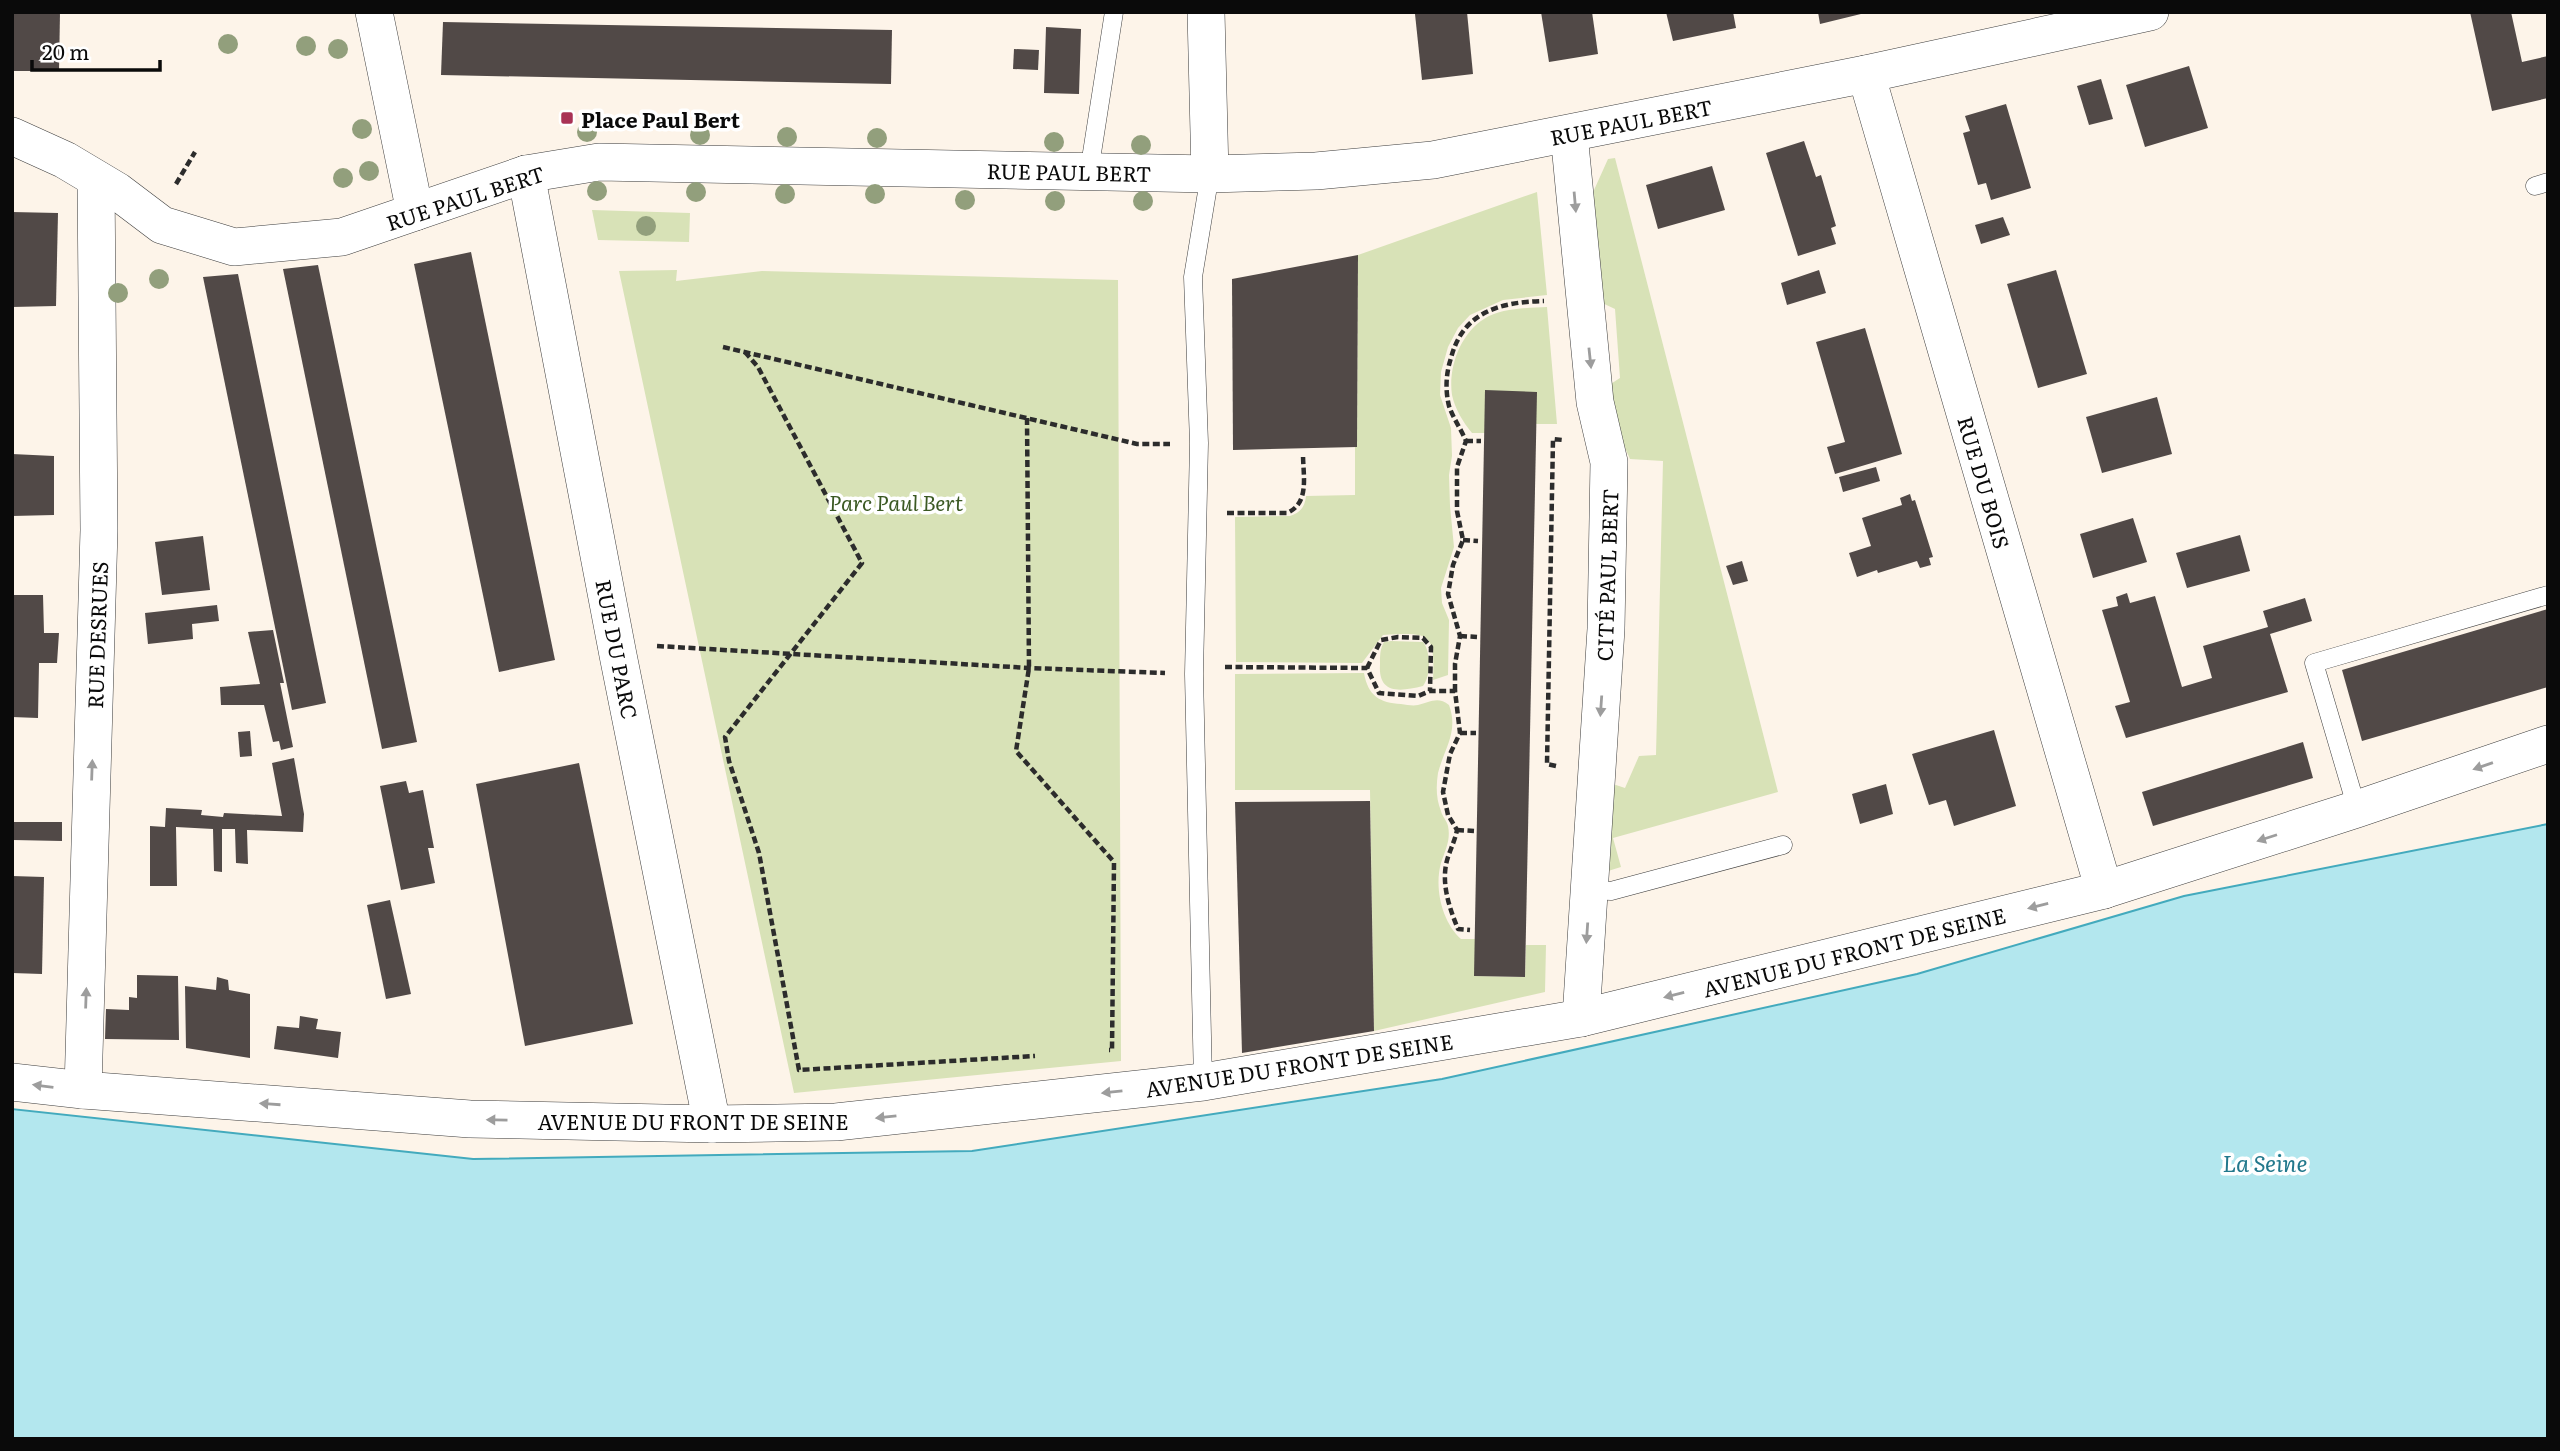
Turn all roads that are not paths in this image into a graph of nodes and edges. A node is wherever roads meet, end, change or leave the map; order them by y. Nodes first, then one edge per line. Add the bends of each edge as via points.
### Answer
1 (373, 12) edge
2 (1115, 12) edge
3 (1206, 12) edge
4 (2150, 12) edge
5 (1866, 74) junction
6 (1569, 134) junction
7 (12, 136) edge
8 (1089, 172) junction
9 (526, 174) junction
10 (1210, 174) junction
11 (96, 179) junction
12 (415, 212) junction
13 (2548, 594) edge
14 (2548, 744) edge
15 (2357, 809) junction
16 (1783, 845) dead end
17 (1590, 890) junction
18 (2104, 890) junction
19 (1581, 1018) junction
20 (12, 1082) edge
21 (1203, 1082) junction
22 (83, 1090) junction
23 (712, 1124) junction

1 - 12 street
2 - 8 lane
3 - 10 street
4 - 5 street, RUE PAUL BERT
5 - 6 street, RUE PAUL BERT
5 - 18 street, RUE DU BOIS
6 - 10 street, RUE PAUL BERT via 1433,160 1316,171
6 -> 17 street, CITÉ PAUL BERT via 1595,402 1609,462 1606,629
7 - 11 street, RUE PAUL BERT
8 - 9 street, RUE PAUL BERT via 599,162
8 - 10 street, RUE PAUL BERT
9 - 12 street, RUE PAUL BERT
9 - 23 street, RUE DU PARC
10 - 21 lane via 1193,277 1199,443 1195,674
11 - 12 street, RUE PAUL BERT via 162,225 234,247 342,237
22 -> 11 street, RUE DESRUES via 99,530
13 - 15 lane via 2314,663
14 -> 15 street, AVENUE DU FRONT DE SEINE
15 -> 18 street, AVENUE DU FRONT DE SEINE
16 - 17 lane via 1611,891
17 -> 19 street, CITÉ PAUL BERT
18 -> 19 street, AVENUE DU FRONT DE SEINE
19 - 21 street, AVENUE DU FRONT DE SEINE
22 -> 20 street, AVENUE DU FRONT DE SEINE
21 -> 23 street, AVENUE DU FRONT DE SEINE via 836,1122
23 -> 22 street, AVENUE DU FRONT DE SEINE via 470,1119

